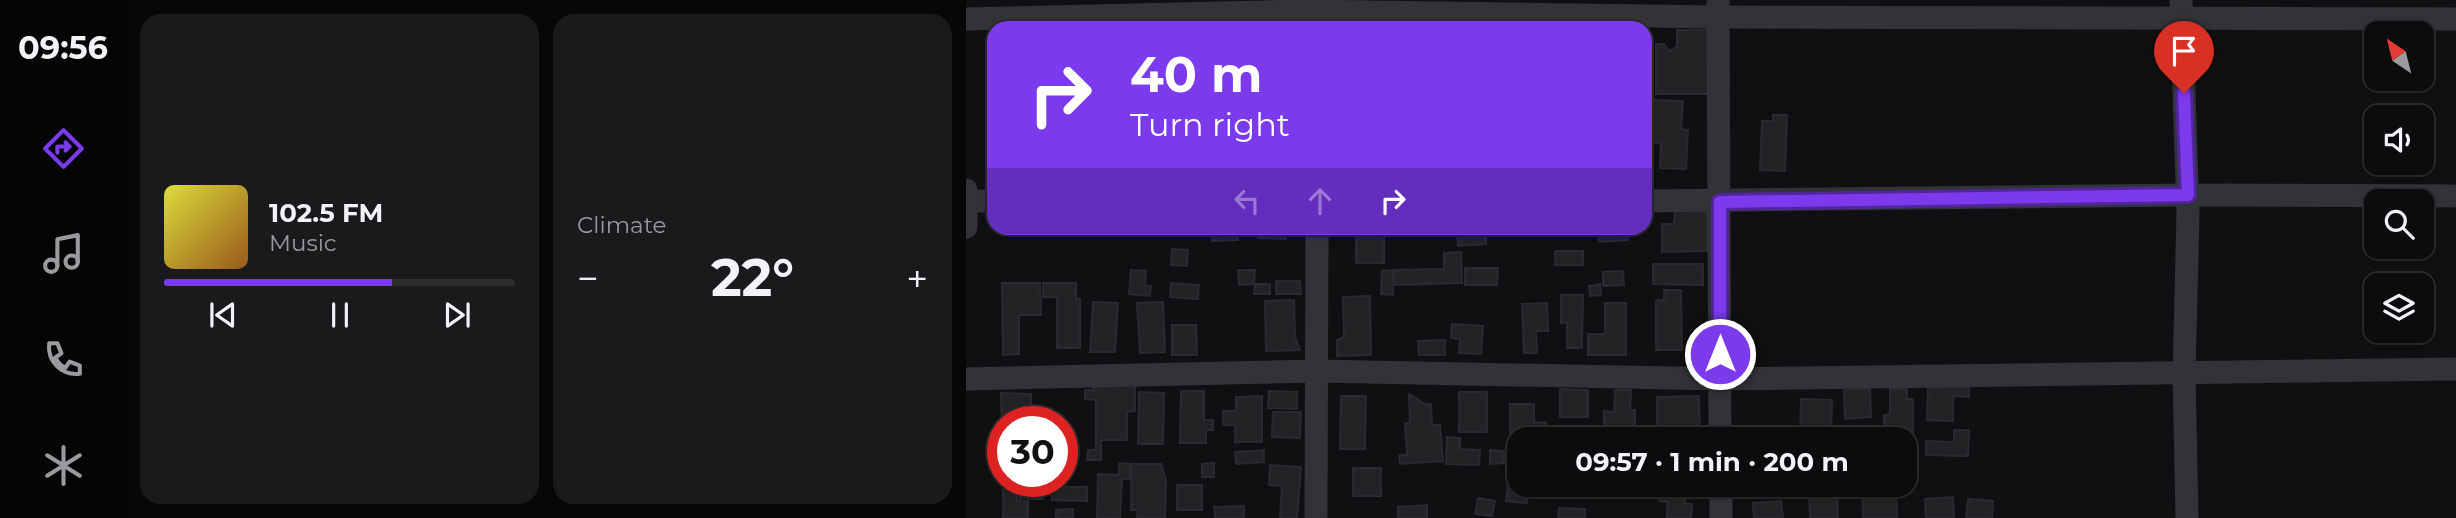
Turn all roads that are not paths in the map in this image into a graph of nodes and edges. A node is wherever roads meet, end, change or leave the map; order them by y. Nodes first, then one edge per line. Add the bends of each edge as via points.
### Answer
1 (2182, 8) edge
2 (1718, 9) edge
3 (1304, 13) edge
4 (966, 19) edge
5 (2456, 19) edge
6 (966, 190) edge
7 (2188, 195) junction
8 (2456, 196) edge
9 (966, 201) edge
10 (987, 201) edge
11 (1652, 201) edge
12 (1720, 202) junction
13 (966, 227) edge
14 (1317, 235) edge
15 (2456, 369) edge
16 (1317, 371) junction
17 (2184, 374) junction
18 (966, 379) edge
19 (1720, 379) junction
20 (1720, 427) edge
21 (1720, 497) edge
22 (1316, 518) edge
23 (1721, 518) edge
24 (2187, 518) edge

1 - 2 street
1 - 5 street
1 - 7 street
2 - 3 street
2 - 12 street
3 - 4 street
6 - 9 street
7 - 8 street
7 - 12 street
7 - 17 street
9 - 10 street
9 - 13 street
11 - 12 street
12 - 19 street
14 - 16 street
15 - 17 street
16 - 18 street
16 - 19 street
16 - 22 street
17 - 19 street
17 - 24 street
19 - 20 street
21 - 23 street

